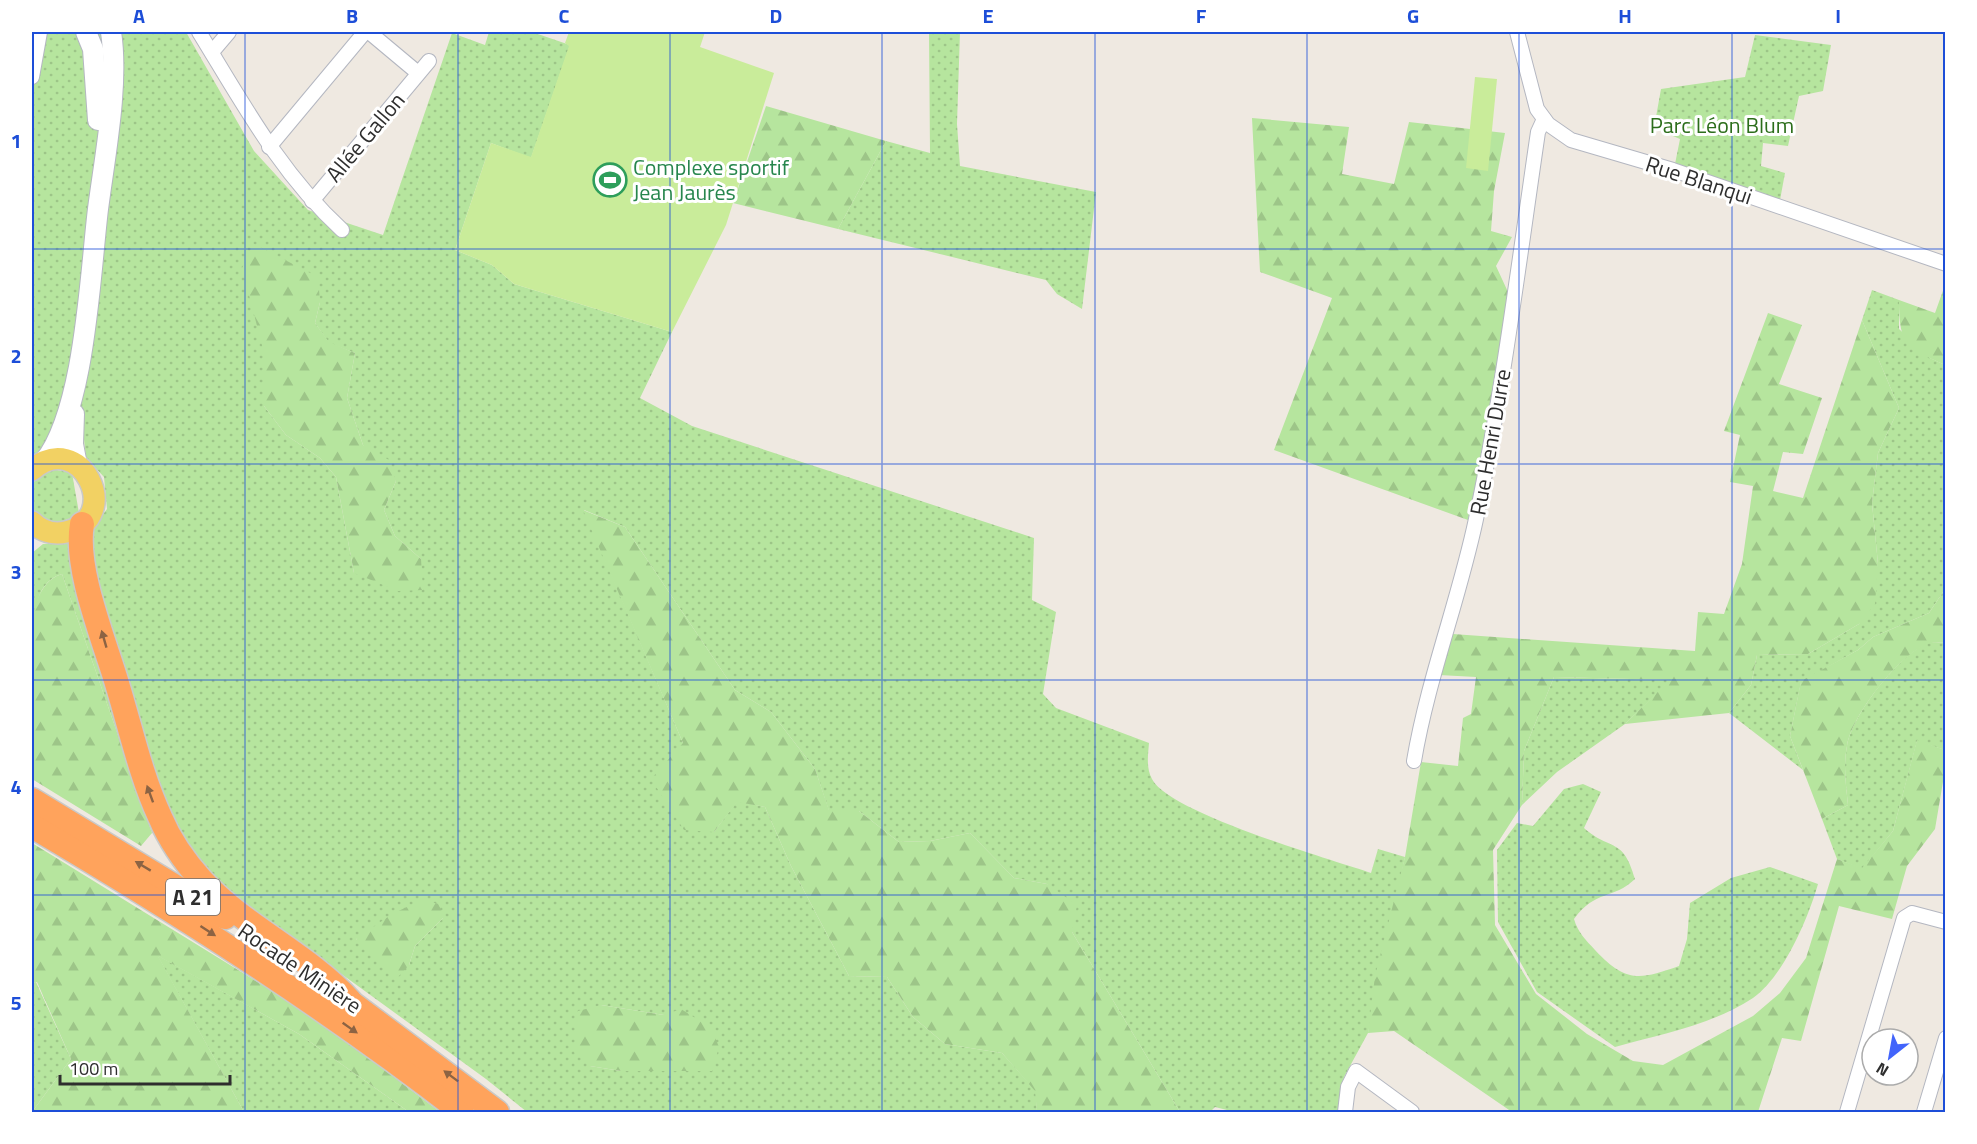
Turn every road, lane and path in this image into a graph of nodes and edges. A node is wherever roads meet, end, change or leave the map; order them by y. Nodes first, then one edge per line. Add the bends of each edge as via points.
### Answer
1 (40, 32) edge
2 (86, 32) edge
3 (111, 32) edge
4 (123, 32) edge
5 (199, 32) edge
6 (229, 32) edge
7 (364, 32) edge
8 (369, 32) edge
9 (1517, 32) edge
10 (212, 52) junction
11 (429, 61) dead end
12 (418, 73) junction
13 (32, 77) edge
14 (1544, 119) junction
15 (268, 147) junction
16 (104, 161) junction
17 (312, 201) junction
18 (342, 230) dead end
19 (95, 233) junction
20 (1946, 264) edge
21 (76, 378) junction
22 (77, 465) junction
23 (36, 466) edge
24 (82, 524) junction
25 (37, 531) edge
26 (1414, 761) dead end
27 (32, 800) edge
28 (32, 826) edge
29 (1946, 922) edge
30 (350, 1001) junction
31 (1945, 1038) edge
32 (462, 1113) edge
33 (497, 1113) edge
34 (1344, 1113) edge
35 (1412, 1113) edge
36 (1847, 1113) edge
37 (1924, 1113) edge

1 - 13 street
2 - 19 main road via 93,49 98,104
3 - 16 main road via 114,62
4 - 16 main road via 122,88
5 - 10 street
6 - 10 street
7 - 15 street
8 - 12 street, Allée Gallon
9 - 14 street via 1537,109
10 - 15 street
11 - 12 street, Allée Gallon
12 - 17 street, Allée Gallon
14 - 20 street, Rue Blanqui via 1576,142 1673,170
14 - 26 street, Rue Henri Durre via 1538,132 1476,519 1422,717
15 - 17 street
16 - 19 main road
17 - 18 street
19 - 21 main road
21 - 22 main road via 73,433
21 - 23 main road via 60,436
22 - 23 main road via 59,459
22 - 24 main road via 88,475 94,493 91,512
24 - 25 main road via 66,532
30 -> 24 highway via 326,976 214,893 169,836 147,782 90,591 82,555
30 -> 27 highway, Rocade Minière / A 21 via 176,886
28 -> 32 highway, Rocade Minière / A 21 via 248,957
29 - 36 street via 1912,913 1904,918
33 -> 30 highway, Rocade Minière / A 21
31 - 37 street
34 - 35 street via 1348,1087 1356,1071

